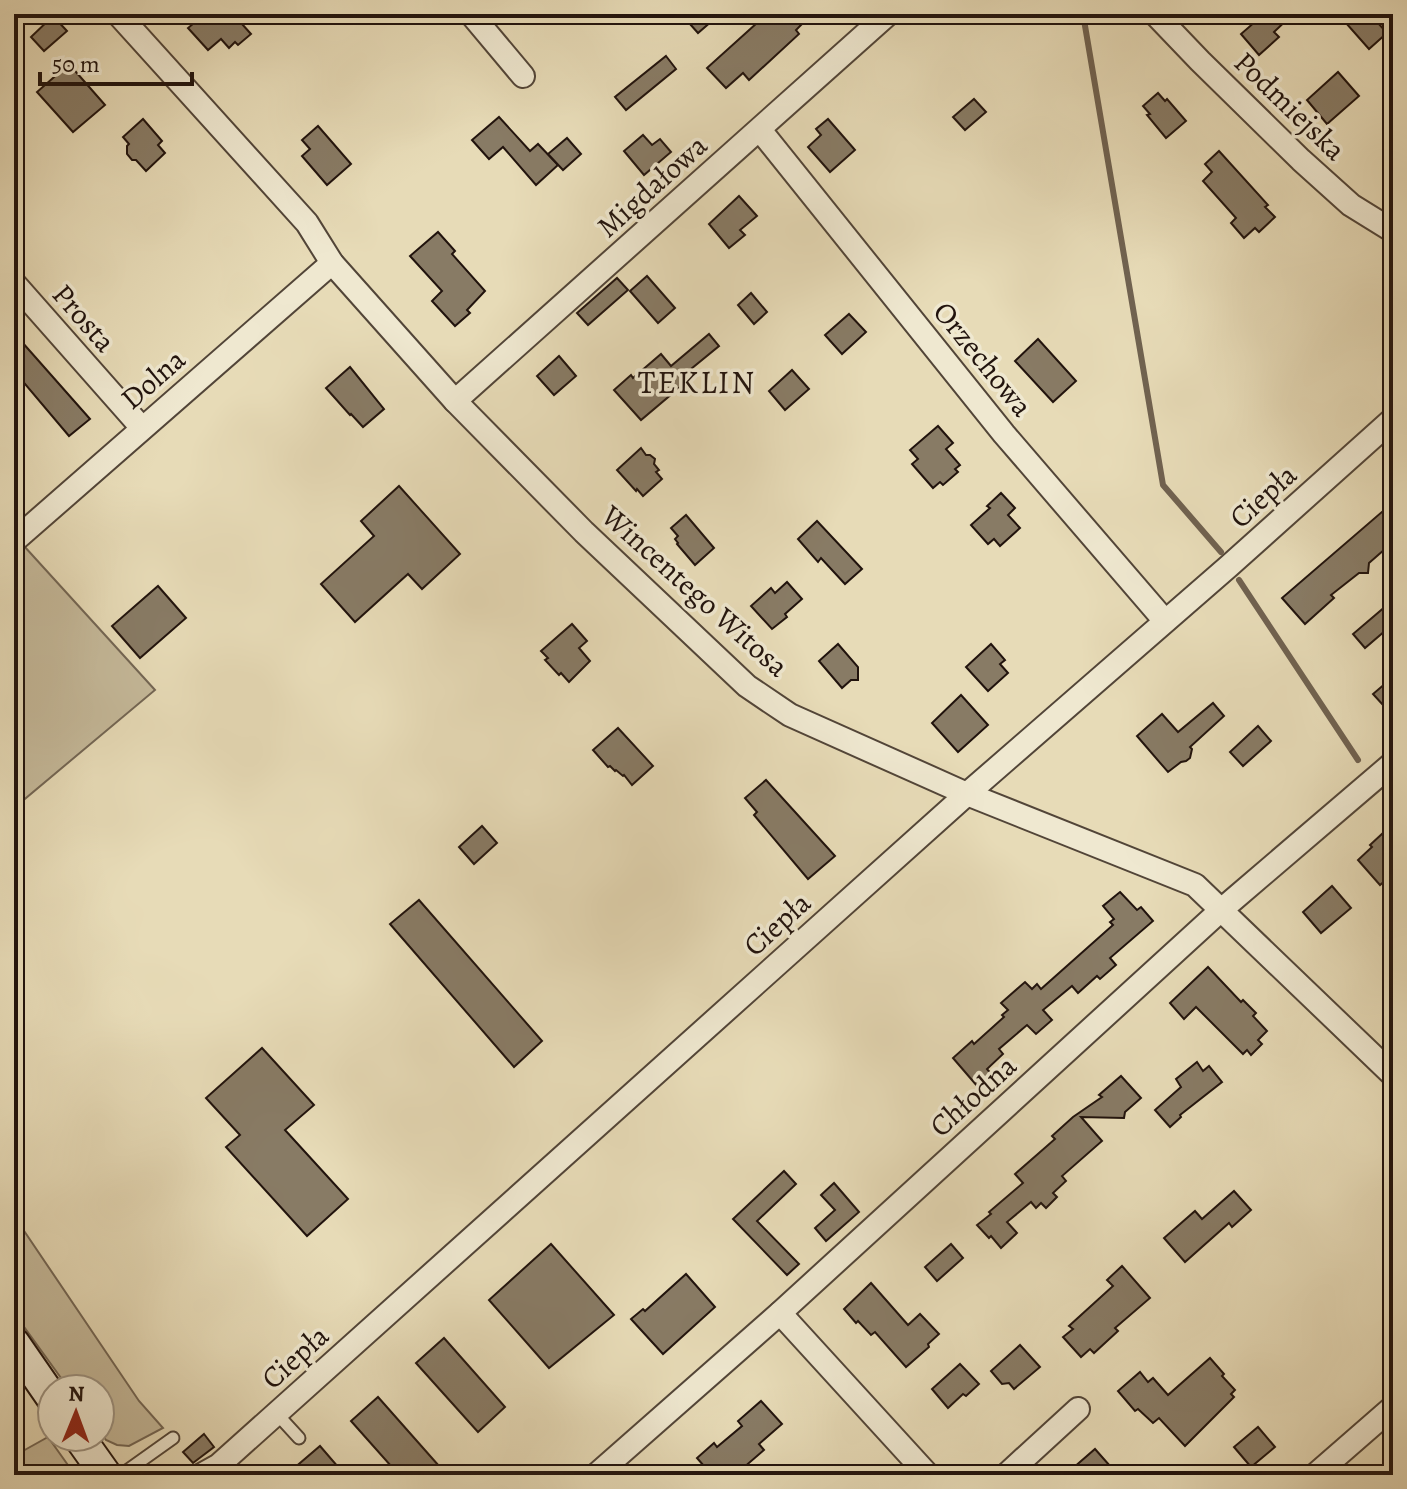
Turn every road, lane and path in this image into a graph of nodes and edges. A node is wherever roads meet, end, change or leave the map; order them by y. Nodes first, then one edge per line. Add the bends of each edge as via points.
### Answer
1 (471, 14) edge
2 (888, 14) edge
3 (1155, 14) edge
4 (127, 17) edge
5 (523, 76) dead end
6 (760, 130) junction
7 (1393, 231) edge
8 (332, 263) junction
9 (14, 283) edge
10 (455, 401) junction
11 (1393, 419) edge
12 (142, 428) junction
13 (14, 541) edge
14 (1165, 621) junction
15 (1393, 763) edge
16 (967, 794) junction
17 (1220, 911) junction
18 (1393, 1075) edge
19 (780, 1313) junction
20 (14, 1343) edge
21 (36, 1375) edge
22 (1393, 1407) edge
23 (1078, 1409) dead end
24 (277, 1414) junction
25 (173, 1438) dead end
26 (299, 1438) dead end
27 (90, 1453) edge
28 (106, 1475) edge
29 (121, 1475) edge
30 (201, 1475) edge
31 (596, 1475) edge
32 (928, 1475) edge
33 (1006, 1475) edge
34 (1315, 1475) edge

1 - 5 street
2 - 6 street, Migdałowa
3 - 7 street, Podmiejska via 1301,160 1351,205
4 - 8 street, Wincentego Witosa via 307,223
6 - 10 street, Migdałowa
6 - 14 street, Orzechowa via 1004,434
8 - 10 street, Wincentego Witosa
8 - 12 street, Dolna
9 - 12 street, Prosta
10 - 16 street, Wincentego Witosa via 747,686 790,715
11 - 14 street, Ciepła
12 - 13 street, Dolna
14 - 16 street, Ciepła
15 - 17 street, Chłodna
16 - 17 street, Wincentego Witosa via 1195,885
16 - 24 street, Ciepła
17 - 18 street, Wincentego Witosa
17 - 19 street, Chłodna
19 - 31 street, Chłodna
19 - 32 street
20 - 21 street
22 - 34 street
23 - 33 street
24 - 26 lane
24 - 30 street, Ciepła
25 - 29 lane
27 - 28 street

